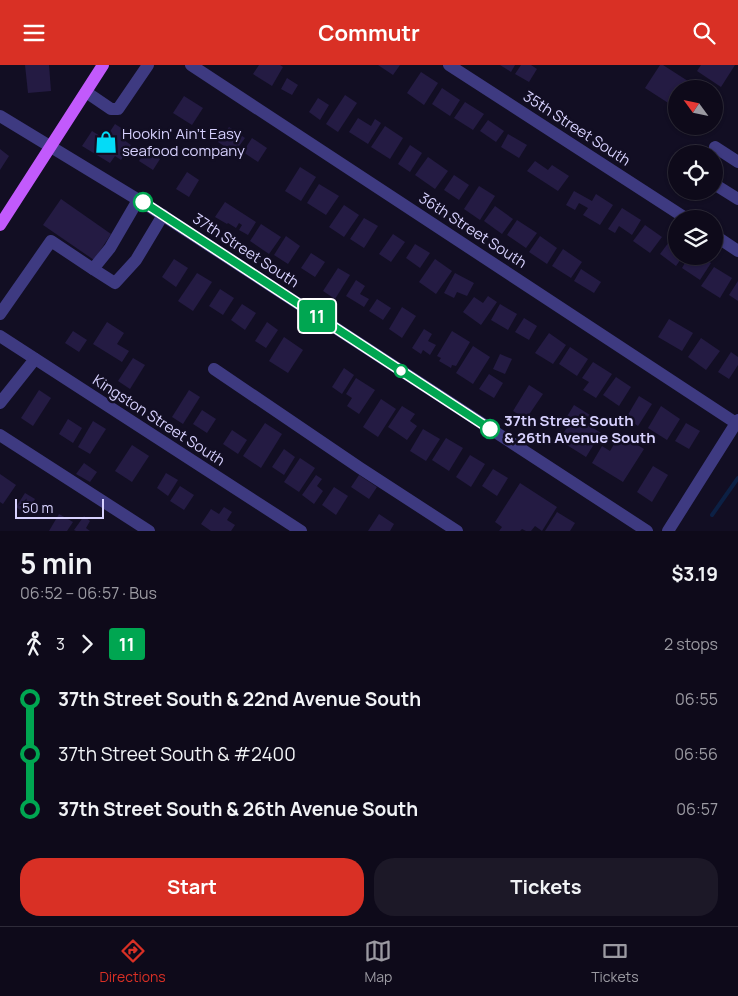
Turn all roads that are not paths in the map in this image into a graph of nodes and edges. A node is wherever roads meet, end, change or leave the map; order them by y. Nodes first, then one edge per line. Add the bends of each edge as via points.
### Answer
1 (103, 65) edge
2 (148, 65) edge
3 (191, 65) edge
4 (449, 65) edge
5 (206, 69) edge
6 (86, 92) junction
7 (0, 116) edge
8 (50, 147) junction
9 (723, 152) edge
10 (738, 162) edge
11 (723, 190) edge
12 (138, 199) junction
13 (738, 199) edge
14 (673, 210) edge
15 (163, 215) junction
16 (0, 225) edge
17 (723, 241) edge
18 (738, 251) edge
19 (93, 269) junction
20 (0, 314) edge
21 (0, 336) edge
22 (35, 359) junction
23 (214, 369) dead end
24 (0, 403) edge
25 (737, 422) edge
26 (0, 435) edge
27 (149, 531) edge
28 (300, 531) edge
29 (457, 531) edge
30 (647, 531) edge
31 (668, 531) edge

1 - 6 main road
2 - 6 street via 118,109 111,109
3 - 5 street, 36th Street South
4 - 14 street, 35th Street South
5 - 25 street, 36th Street South
6 - 8 main road
7 - 8 street, 37th Street South
8 - 12 street, 37th Street South
8 - 16 main road
9 - 10 street
11 - 13 street
12 - 15 street, 37th Street South
12 - 19 street via 110,248
15 - 19 street via 136,260 115,283
15 - 30 street, 37th Street South
17 - 18 street
19 - 20 street via 51,241
21 - 22 street, Kingston Street South
22 - 24 street
22 - 28 street, Kingston Street South
23 - 29 street
25 - 31 street
26 - 27 street

